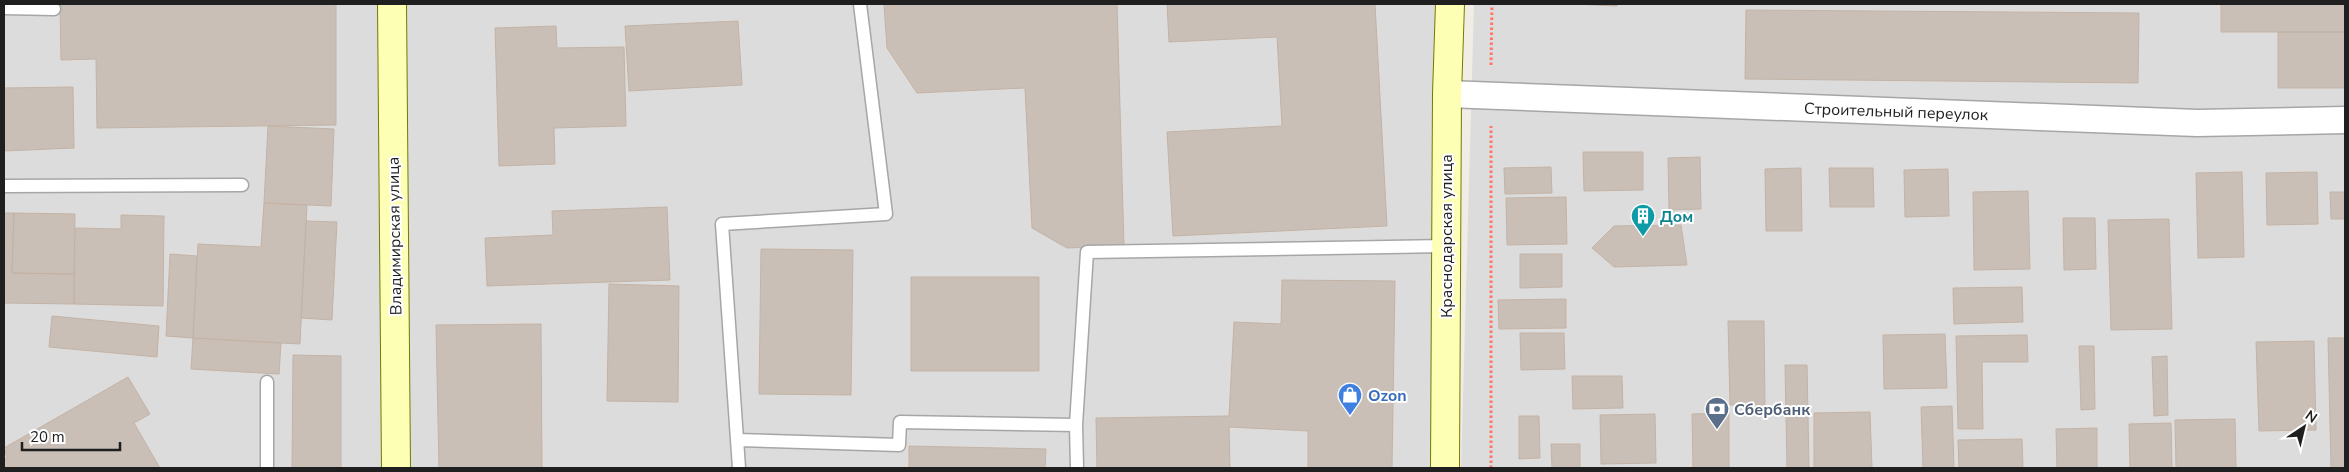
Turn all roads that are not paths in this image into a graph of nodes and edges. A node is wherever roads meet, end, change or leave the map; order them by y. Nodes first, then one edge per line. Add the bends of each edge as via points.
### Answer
1 (392, 4) edge
2 (860, 4) edge
3 (1450, 4) edge
4 (4, 8) edge
5 (54, 9) dead end
6 (1447, 94) junction
7 (2345, 120) edge
8 (242, 185) dead end
9 (4, 186) edge
10 (1446, 246) junction
11 (267, 382) dead end
12 (1076, 425) junction
13 (737, 440) junction
14 (267, 468) edge
15 (396, 468) edge
16 (739, 468) edge
17 (1077, 468) edge
18 (1445, 468) edge

1 - 15 street, Владимирская улица
2 - 13 lane via 886,214 722,224
3 - 6 street, Краснодарская улица
4 - 5 lane
6 - 7 street, Строительный переулок via 2198,123
6 - 10 street, Краснодарская улица
8 - 9 lane
10 - 12 lane via 1087,252
10 - 18 street, Краснодарская улица
11 - 14 lane
12 - 13 lane via 900,422 899,445
12 - 17 lane
13 - 16 lane

